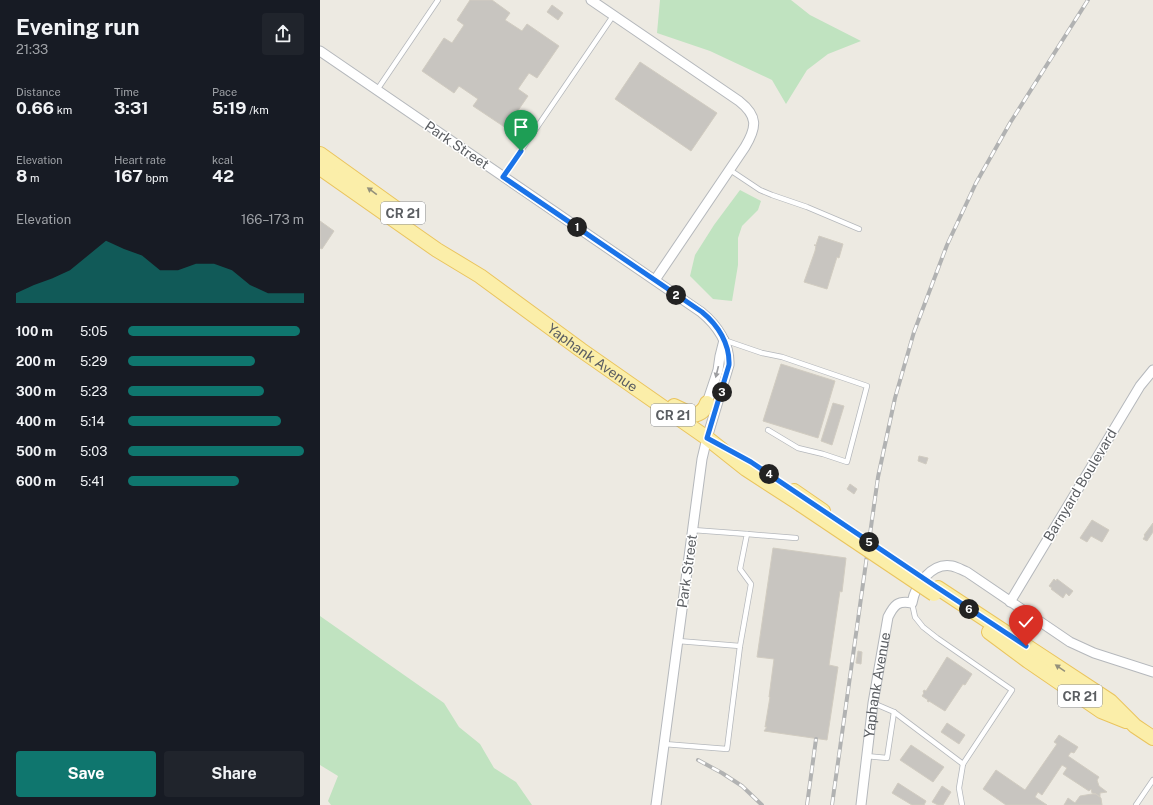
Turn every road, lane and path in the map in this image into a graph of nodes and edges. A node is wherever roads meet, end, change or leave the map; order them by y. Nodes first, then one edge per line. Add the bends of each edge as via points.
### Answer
1 (438, 0) edge
2 (591, 0) edge
3 (613, 16) junction
4 (320, 51) edge
5 (377, 90) junction
6 (320, 154) edge
7 (320, 168) edge
8 (730, 170) junction
9 (503, 177) junction
10 (859, 229) dead end
11 (480, 276) junction
12 (655, 280) junction
13 (724, 340) junction
14 (1153, 370) edge
15 (640, 391) junction
16 (707, 403) joint
17 (768, 430) dead end
18 (707, 438) junction
19 (693, 530) junction
20 (747, 534) junction
21 (796, 538) dead end
22 (1010, 602) junction
23 (912, 603) junction
24 (678, 641) junction
25 (740, 646) junction
26 (1153, 672) edge
27 (873, 703) junction
28 (894, 712) junction
29 (1153, 738) edge
30 (664, 744) junction
31 (866, 756) junction
32 (963, 764) junction
33 (1153, 780) edge
34 (656, 805) edge
35 (861, 805) edge
36 (962, 805) edge
37 (1136, 805) edge

1 - 5 lane
2 - 3 street
3 - 8 street via 749,109 754,119 754,129 750,140
3 - 9 lane
4 - 5 street, Park Street
5 - 9 street, Park Street
11 -> 6 main road, Yaphank Avenue / CR 21 via 442,242
7 - 11 main road, Yaphank Avenue / CR 21 via 437,250
8 - 10 lane via 760,190
8 - 12 street
9 - 12 street, Park Street
11 - 15 main road, Yaphank Avenue / CR 21
12 - 13 street, Park Street via 706,316
13 -> 16 street via 718,370
13 - 17 lane via 867,386 847,462 798,448
13 - 18 street, Park Street via 729,365
14 - 22 street, Barnyard Boulevard via 1140,386
15 - 16 main road via 693,415 700,413
15 - 18 main road, Yaphank Avenue / CR 21
18 - 19 street, Park Street
18 - 29 main road, Yaphank Avenue / CR 21 via 746,469 802,501 936,591 1110,701 1135,726
19 - 20 lane
19 - 24 street, Park Street
20 - 21 lane
20 - 25 lane via 740,569 751,584
22 - 23 street via 967,572 952,566 944,566 926,576 914,592
22 - 26 street via 1081,648
23 - 27 street, Yaphank Avenue via 897,604 888,617
23 - 32 lane via 915,616 923,627 1012,690
24 - 25 lane
24 - 30 street, Park Street
25 - 30 lane via 727,749
27 - 28 lane
27 - 31 street, Yaphank Avenue
28 - 31 lane via 887,758
28 - 32 lane
30 - 34 street, Park Street
31 - 35 street, Yaphank Avenue
32 - 36 lane via 959,788
33 - 37 lane

